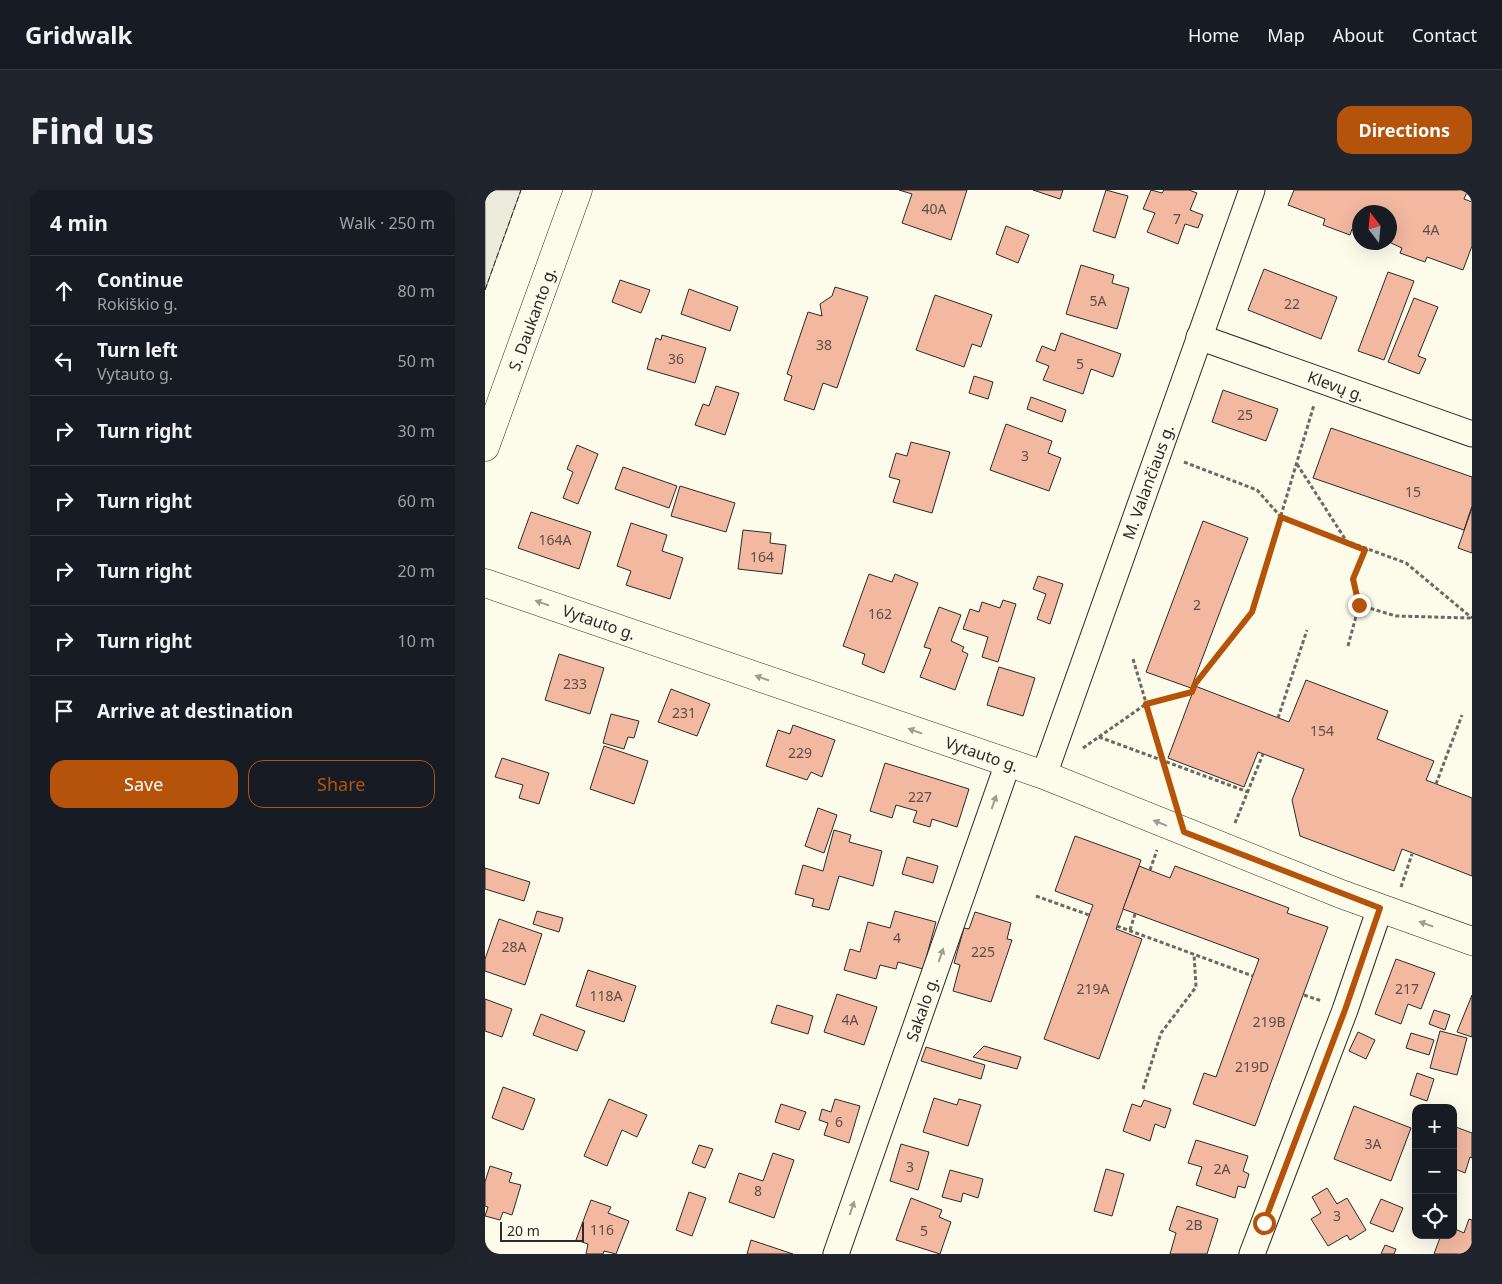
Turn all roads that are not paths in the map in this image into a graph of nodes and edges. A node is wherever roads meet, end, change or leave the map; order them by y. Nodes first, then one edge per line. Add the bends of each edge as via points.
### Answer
1 (578, 190) edge
2 (1253, 190) edge
3 (1199, 337) junction
4 (1472, 434) edge
5 (485, 447) edge
6 (485, 583) edge
7 (1008, 763) junction
8 (1044, 775) junction
9 (1386, 911) junction
10 (1472, 941) edge
11 (836, 1254) edge
12 (1253, 1254) edge

1 - 5 main road, S. Daukanto g.
2 - 3 street, M. Valančiaus g.
3 - 4 street, Klevų g.
3 - 8 street, M. Valančiaus g.
7 -> 6 main road, Vytauto g.
7 - 8 main road, Vytauto g.
11 -> 7 street, Sakalo g.
9 -> 8 main road, Vytauto g.
10 -> 9 main road, Vytauto g.
9 - 12 street

